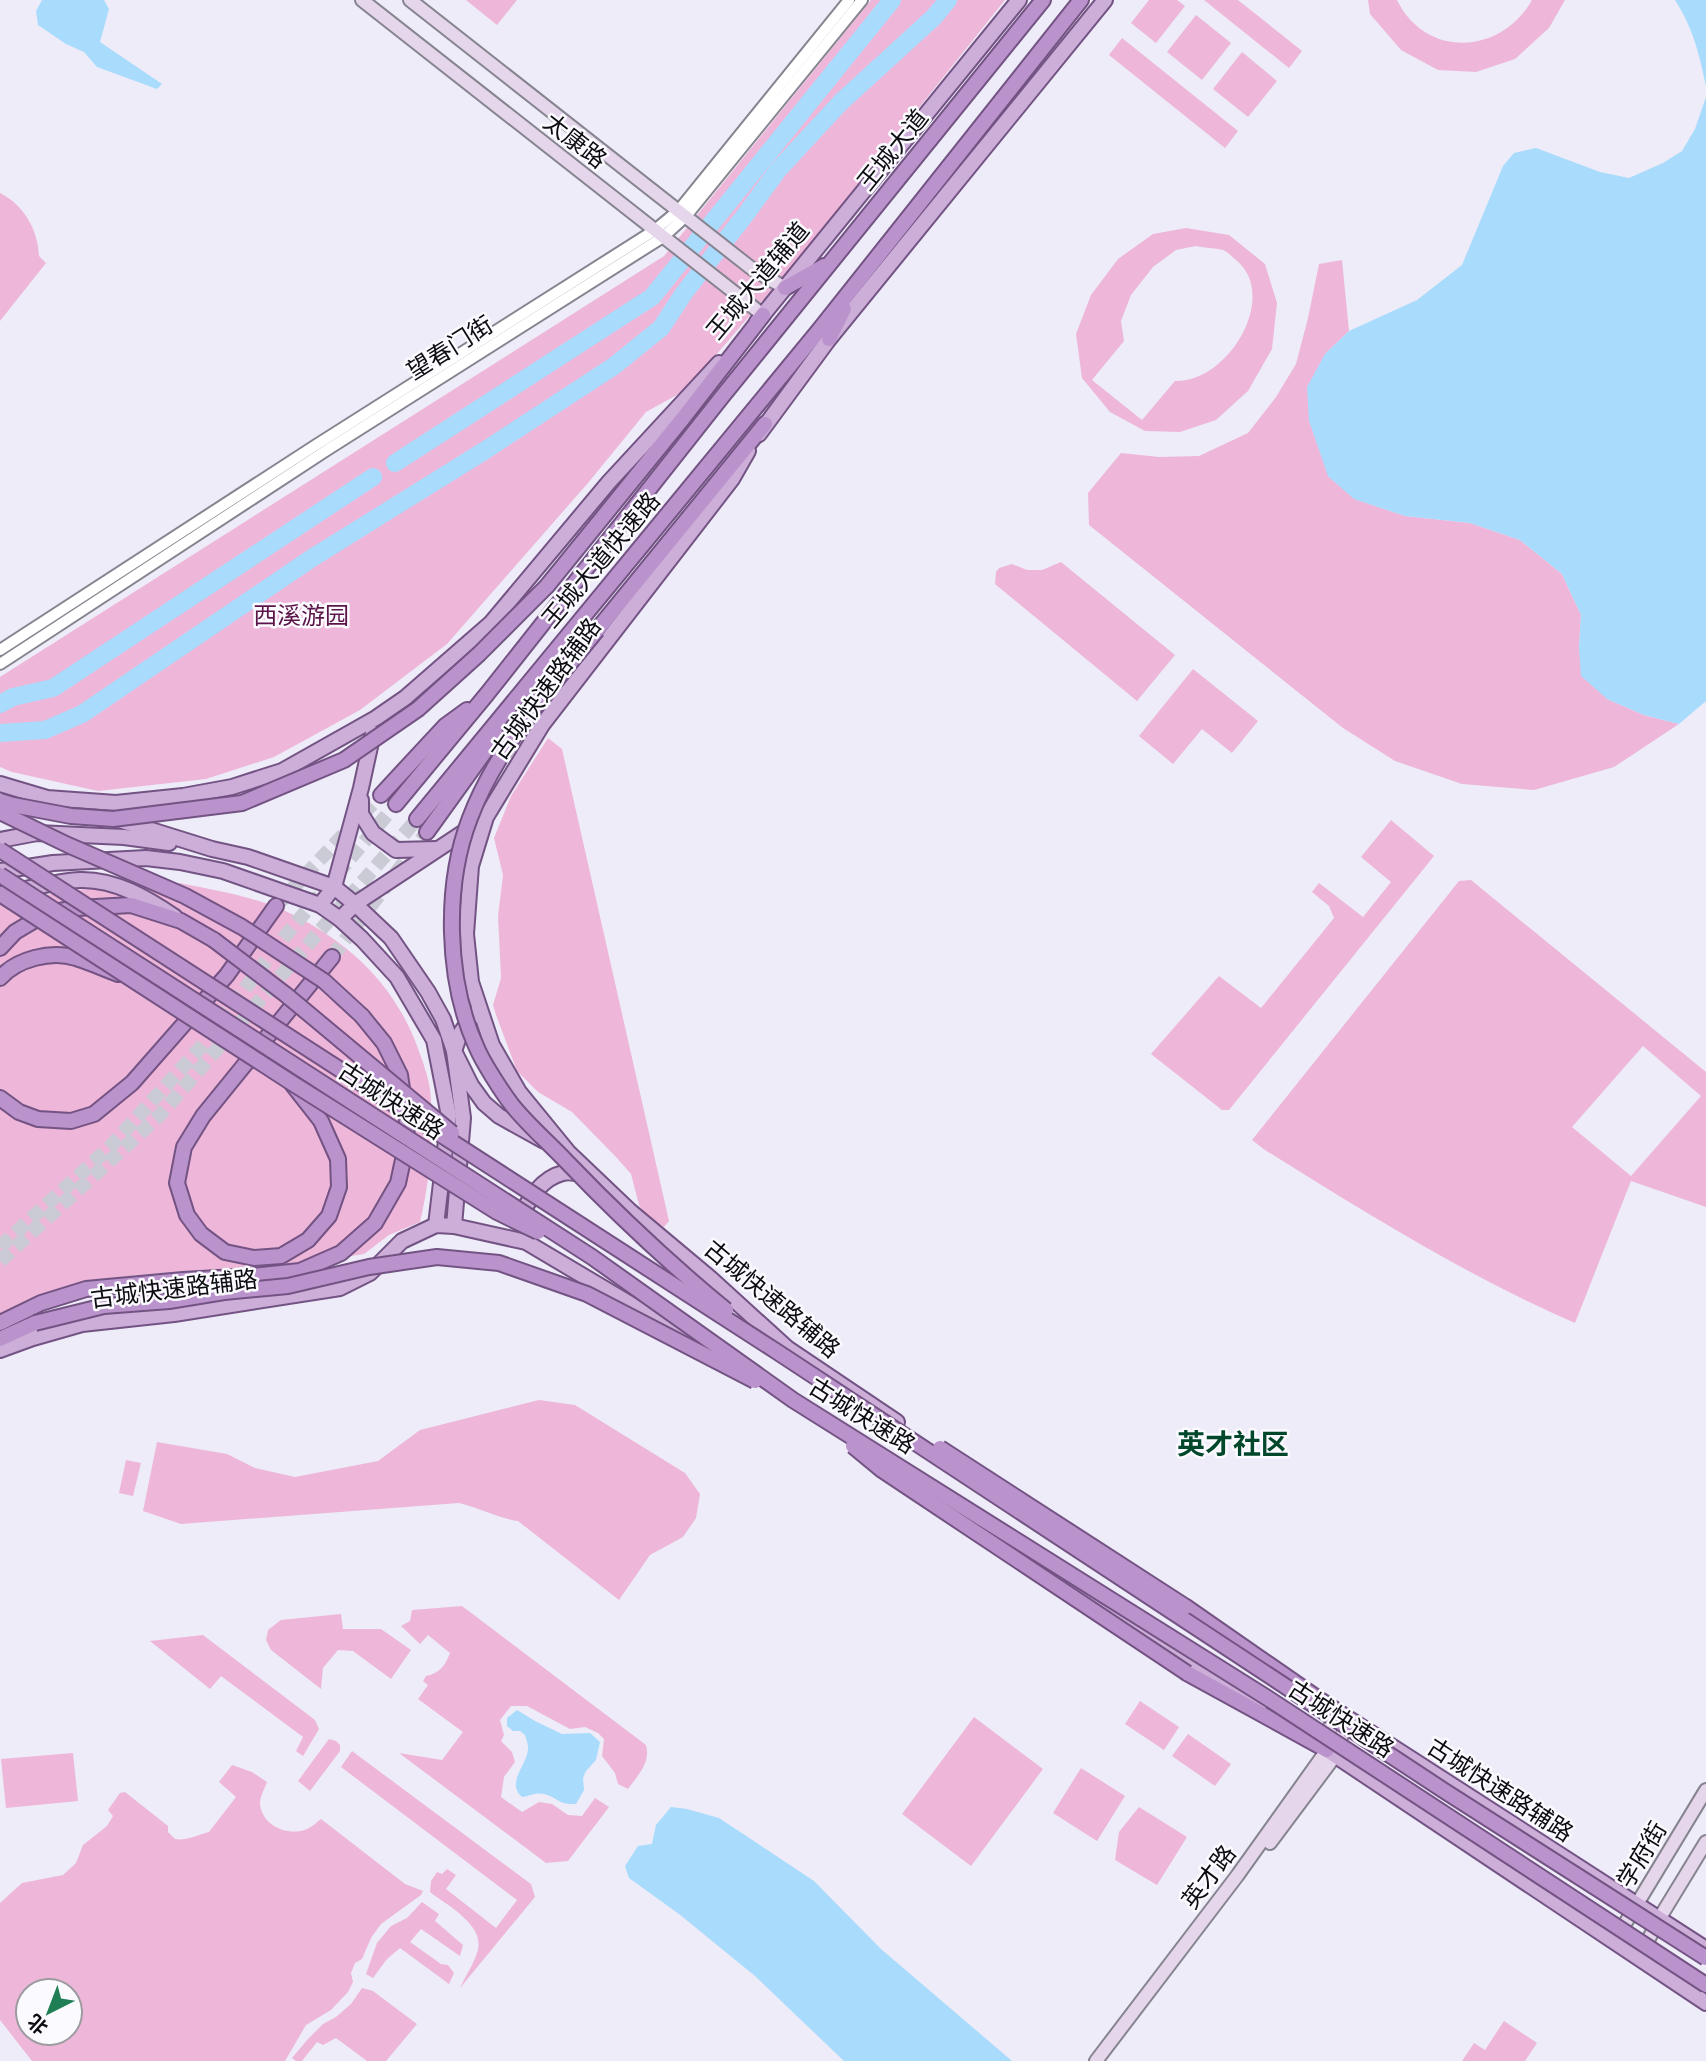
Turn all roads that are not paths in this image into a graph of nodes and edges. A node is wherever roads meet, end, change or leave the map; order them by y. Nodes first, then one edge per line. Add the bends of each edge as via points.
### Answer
1 (362, 0) edge
2 (410, 0) edge
3 (849, 0) edge
4 (862, 0) edge
5 (1018, 0) edge
6 (1044, 0) edge
7 (1093, 0) edge
8 (1105, 0) edge
9 (1076, 6) edge
10 (682, 213) junction
11 (659, 233) junction
12 (831, 261) junction
13 (785, 288) junction
14 (763, 315) junction
15 (777, 328) joint
16 (824, 334) junction
17 (684, 417) junction
18 (765, 424) junction
19 (628, 516) junction
20 (653, 534) junction
21 (0, 650) edge
22 (0, 664) edge
23 (487, 695) junction
24 (506, 709) junction
25 (376, 718) junction
26 (0, 784) edge
27 (361, 788) junction
28 (381, 795) tunnel mouth
29 (47, 798) junction
30 (0, 801) edge
31 (396, 804) tunnel mouth
32 (0, 812) edge
33 (486, 817) junction
34 (417, 819) tunnel mouth
35 (427, 832) tunnel mouth
36 (0, 840) edge
37 (212, 849) junction
38 (438, 849) junction
39 (0, 850) edge
40 (0, 873) edge
41 (334, 887) junction
42 (0, 894) edge
43 (355, 904) junction
44 (320, 905) junction
45 (276, 906) tunnel mouth
46 (340, 919) junction
47 (181, 921) junction
48 (0, 948) edge
49 (332, 957) tunnel mouth
50 (0, 978) edge
51 (139, 983) junction
52 (478, 1004) junction
53 (454, 1051) junction
54 (292, 1083) junction
55 (0, 1098) edge
56 (568, 1152) junction
57 (591, 1175) junction
58 (504, 1177) junction
59 (436, 1225) junction
60 (454, 1226) junction
61 (526, 1242) junction
62 (592, 1257) junction
63 (0, 1323) edge
64 (0, 1339) edge
65 (0, 1350) edge
66 (779, 1353) junction
67 (793, 1400) junction
68 (1333, 1709) junction
69 (1347, 1719) junction
70 (1331, 1753) junction
71 (1706, 1790) edge
72 (1706, 1842) edge
73 (1637, 1905) junction
74 (1659, 1919) junction
75 (1614, 1941) junction
76 (1706, 1949) edge
77 (1639, 1958) junction
78 (1706, 1958) edge
79 (1706, 1985) edge
80 (1706, 2003) edge
81 (1096, 2061) edge
82 (1104, 2061) edge

1 - 11 main road, 太康路
2 - 10 main road, 太康路
3 - 10 street, 望春门街
4 - 10 street, 望春门街
5 - 13 main road, 王城大道辅道
6 - 12 highway, 王城大道
7 - 9 highway
8 - 16 main road
9 - 16 highway via 856,284
10 - 11 street, 望春门街
10 - 13 main road, 太康路 via 751,268
11 - 14 main road, 太康路
11 - 21 street, 望春门街 via 321,442
11 - 22 street, 望春门街
12 - 13 highway
12 - 15 highway, 王城大道
13 - 14 main road, 王城大道辅道
14 - 17 highway
14 - 25 main road, 王城大道辅道 via 609,482 491,623
15 - 19 highway, 王城大道快速路
16 - 18 main road, 古城快速路辅路
16 - 20 highway, 王城大道快速路
17 - 19 highway
17 - 30 highway, bridge via 547,586 418,709 344,760 242,803 113,819 71,816
18 - 20 highway
18 - 33 main road, 古城快速路辅路 via 732,478 542,725
18 - 66 highway, bridge via 527,716 470,818 456,862 451,924 457,987 476,1046 511,1104 691,1281
19 - 23 highway, 王城大道快速路
20 - 24 highway, 王城大道快速路
23 - 28 highway via 445,726
23 - 31 highway, 王城大道快速路
24 - 34 highway, 王城大道快速路
24 - 35 highway via 486,750
25 - 27 main road
25 - 29 main road via 282,771 232,786 116,803
26 - 29 main road
27 - 38 main road via 361,814 373,833 396,850
27 - 41 main road
29 - 37 main road
32 - 63 highway, bridge via 185,896 324,981 384,1043 400,1075 407,1122 398,1183 375,1223 341,1253 300,1270 86,1289 41,1303
33 - 38 main road
33 - 52 main road, 古城快速路辅路 via 471,866 466,934
36 - 37 main road via 37,833 124,837
37 - 41 main road
38 - 43 main road
39 - 58 highway, 古城快速路, bridge
40 - 44 main road via 53,863 146,858 223,872
40 - 62 highway, 古城快速路, bridge
41 - 43 main road
41 - 44 main road
42 - 47 main road via 81,880 118,886 149,899
42 - 51 highway, bridge
43 - 46 main road
43 - 53 main road via 391,938 428,992
44 - 46 main road
45 - 55 highway via 227,975 132,1083 94,1114 71,1121 38,1119
46 - 59 main road via 397,977 434,1041 449,1116
47 - 48 highway via 131,905 78,908 47,913 15,932
47 - 58 highway, bridge via 285,993
49 - 54 highway via 203,1116 184,1147 177,1183 187,1215 201,1234 225,1252 254,1258 281,1256 308,1240 329,1216 339,1187 338,1159 321,1121
50 - 51 highway, bridge via 9,968 39,956 74,957
51 - 54 highway, bridge
52 - 53 main road
52 - 56 main road, 古城快速路辅路 via 492,1045 519,1092
53 - 56 main road via 484,1103 528,1134
53 - 60 main road via 463,1118
54 - 62 highway, bridge via 497,1212
56 - 57 main road, 古城快速路辅路
57 - 61 main road via 564,1172 533,1194 519,1218
57 - 68 main road, 古城快速路辅路 via 787,1348
58 - 66 highway, 古城快速路, bridge
59 - 60 main road, 古城快速路辅路
59 - 65 main road, 古城快速路辅路 via 402,1241 370,1273 340,1288 82,1324
60 - 61 main road, 古城快速路辅路
61 - 70 main road, 古城快速路辅路 via 678,1331
62 - 67 highway, 古城快速路, bridge
64 - 67 highway, bridge via 35,1322 104,1306 288,1286 438,1257 499,1263 587,1294
66 - 68 highway, bridge via 894,1418 1186,1607
66 - 78 highway, 古城快速路, bridge
67 - 70 highway, bridge via 882,1469 1187,1674
67 - 79 highway, 古城快速路, bridge via 1269,1699
68 - 69 main road, 古城快速路辅路
68 - 70 main road, 英才路
69 - 70 main road, 英才路
69 - 73 main road, 古城快速路辅路
70 - 75 main road, 古城快速路辅路
70 - 81 main road, 英才路
70 - 82 main road, 英才路
71 - 73 main road, 学府街
72 - 74 main road, 学府街
73 - 74 main road, 古城快速路辅路
73 - 75 main road, 学府街
74 - 76 main road, 古城快速路辅路
74 - 77 main road, 学府街
75 - 77 main road, 古城快速路辅路
77 - 80 main road, 古城快速路辅路

